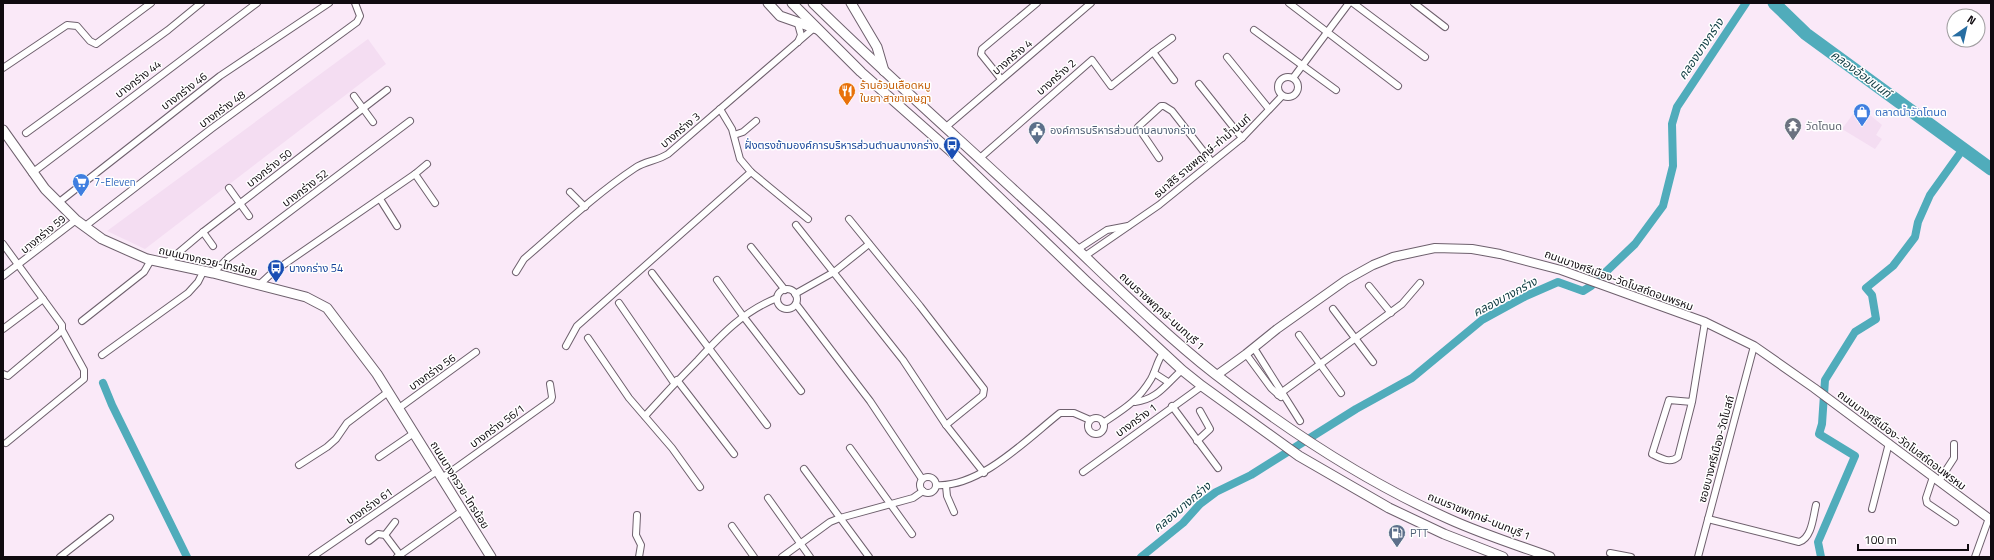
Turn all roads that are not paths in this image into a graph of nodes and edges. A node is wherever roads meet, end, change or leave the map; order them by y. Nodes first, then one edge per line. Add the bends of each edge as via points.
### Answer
1 (151, 3) edge
2 (201, 3) edge
3 (257, 3) edge
4 (328, 3) edge
5 (355, 3) edge
6 (768, 3) edge
7 (792, 3) edge
8 (813, 3) edge
9 (850, 3) edge
10 (1037, 3) edge
11 (1091, 3) edge
12 (1289, 3) edge
13 (1349, 3) edge
14 (1353, 3) edge
15 (1414, 3) edge
16 (798, 24) junction
17 (1445, 27) dead end
18 (816, 29) junction
19 (1254, 30) dead end
20 (1326, 32) junction
21 (1172, 38) dead end
22 (798, 42) junction
23 (1153, 52) junction
24 (1227, 57) dead end
25 (1425, 57) dead end
26 (1302, 65) junction
27 (3, 68) edge
28 (884, 72) junction
29 (1293, 78) junction
30 (1001, 79) junction
31 (1174, 80) dead end
32 (1199, 84) dead end
33 (1398, 86) dead end
34 (387, 90) dead end
35 (1336, 90) dead end
36 (354, 96) dead end
37 (1282, 96) junction
38 (363, 108) junction
39 (720, 109) junction
40 (1269, 109) junction
41 (756, 120) dead end
42 (410, 121) dead end
43 (373, 122) dead end
44 (946, 126) junction
45 (3, 130) edge
46 (26, 133) dead end
47 (734, 136) junction
48 (1242, 138) junction
49 (980, 158) junction
50 (1159, 158) dead end
51 (1212, 161) junction
52 (428, 164) dead end
53 (751, 172) junction
54 (32, 173) junction
55 (415, 174) junction
56 (229, 188) dead end
57 (570, 192) dead end
58 (380, 199) junction
59 (58, 203) junction
60 (239, 203) junction
61 (435, 203) dead end
62 (585, 207) junction
63 (249, 216) dead end
64 (808, 219) dead end
65 (849, 219) dead end
66 (76, 220) junction
67 (796, 225) dead end
68 (1130, 225) junction
69 (397, 226) dead end
70 (84, 227) junction
71 (203, 232) junction
72 (3, 244) edge
73 (869, 244) junction
74 (213, 246) dead end
75 (751, 246) dead end
76 (1078, 249) junction
77 (1086, 256) junction
78 (151, 260) junction
79 (165, 264) junction
80 (20, 265) junction
81 (516, 272) dead end
82 (834, 272) junction
83 (208, 273) junction
84 (652, 273) dead end
85 (3, 276) edge
86 (717, 280) dead end
87 (1420, 283) dead end
88 (259, 285) junction
89 (1369, 286) dead end
90 (785, 290) junction
91 (795, 294) junction
92 (777, 298) junction
93 (43, 299) junction
94 (619, 303) dead end
95 (796, 304) junction
96 (1333, 308) dead end
97 (1391, 313) junction
98 (743, 316) junction
99 (82, 321) dead end
100 (1705, 322) junction
101 (3, 329) edge
102 (62, 330) junction
103 (1299, 335) dead end
104 (588, 338) dead end
105 (1355, 338) junction
106 (566, 346) dead end
107 (1754, 346) junction
108 (709, 347) junction
109 (1254, 348) junction
110 (476, 352) dead end
111 (1163, 353) junction
112 (1246, 354) junction
113 (102, 355) dead end
114 (1373, 362) dead end
115 (1320, 364) junction
116 (1182, 370) junction
117 (1154, 373) junction
118 (3, 374) edge
119 (1217, 375) junction
120 (676, 382) junction
121 (1168, 382) junction
122 (550, 384) dead end
123 (1202, 386) junction
124 (801, 391) dead end
125 (388, 392) junction
126 (1280, 393) junction
127 (1341, 394) dead end
128 (1135, 402) junction
129 (1692, 402) junction
130 (1172, 406) junction
131 (399, 408) junction
132 (1200, 411) dead end
133 (645, 416) junction
134 (1090, 420) junction
135 (1300, 421) dead end
136 (1103, 423) junction
137 (767, 425) dead end
138 (946, 425) junction
139 (414, 433) junction
140 (1197, 441) junction
141 (6, 443) dead end
142 (1889, 443) junction
143 (1954, 444) dead end
144 (850, 448) dead end
145 (734, 454) dead end
146 (379, 457) dead end
147 (299, 465) dead end
148 (1218, 468) dead end
149 (804, 469) dead end
150 (1082, 472) dead end
151 (984, 473) junction
152 (440, 474) junction
153 (1936, 479) junction
154 (922, 480) junction
155 (936, 485) junction
156 (946, 486) junction
157 (700, 487) dead end
158 (924, 491) junction
159 (768, 498) dead end
160 (892, 505) junction
161 (1816, 505) dead end
162 (1872, 509) dead end
163 (462, 511) junction
164 (954, 512) dead end
165 (637, 515) dead end
166 (110, 518) dead end
167 (840, 518) junction
168 (1708, 518) junction
169 (1990, 519) edge
170 (395, 522) dead end
171 (1955, 522) dead end
172 (732, 526) dead end
173 (912, 534) dead end
174 (385, 535) junction
175 (369, 541) dead end
176 (800, 544) junction
177 (1610, 553) dead end
178 (399, 556) edge
179 (60, 557) edge
180 (312, 557) edge
181 (491, 557) edge
182 (640, 557) edge
183 (754, 557) edge
184 (782, 557) edge
185 (810, 557) edge
186 (869, 557) edge
187 (1503, 557) edge
188 (1550, 557) edge
189 (1631, 557) edge
190 (1698, 557) edge
191 (1975, 557) edge

1 - 27 street via 96,44 77,26 67,25
2 - 46 street
3 - 54 street, บางกร่าง 44
4 - 59 street, บางกร่าง 46 via 220,76
5 - 70 street, บางกร่าง 48 via 360,16 358,22 211,129
6 - 16 main road via 780,16
7 - 18 main road
8 - 28 main road, ถนนราชพฤกษ์-นนทบุรี 1
9 - 28 main road via 877,47
10 - 30 street via 982,49 981,54
11 - 30 street, บางกร่าง 4
12 - 20 street
13 - 20 street
14 - 25 street
15 - 17 street
16 - 18 main road
16 - 22 street via 801,35
18 - 22 street, บางกร่าง 3
18 - 111 main road via 956,156
19 - 26 street
20 - 26 street
20 - 33 street
21 - 23 street
22 - 39 street, บางกร่าง 3
23 - 31 street
23 - 49 street, บางกร่าง 2 via 1111,86 1092,60
24 - 40 street
26 - 29 street
26 - 35 street
28 - 44 main road, ถนนราชพฤกษ์-นนทบุรี 1
29 - 37 street via 1285,77 1279,81 1277,89
29 - 37 street via 1297,83 1296,93 1288,98
30 - 44 street, บางกร่าง 4
32 - 48 street
34 - 38 street, บางกร่าง 50
36 - 38 street
37 - 40 street, ธนาสิริ ราชพฤกษ์-ท่าน้ำนนท์
38 - 43 street
38 - 60 street, บางกร่าง 50
39 - 47 street
39 - 62 street, บางกร่าง 3 via 660,160 646,162 635,168
40 - 48 street, ธนาสิริ ราชพฤกษ์-ท่าน้ำนนท์
41 - 47 street via 743,132
42 - 83 street, บางกร่าง 52
44 - 49 main road, ถนนราชพฤกษ์-นนทบุรี 1
45 - 54 main road, ถนนบางกรวย-ไทรน้อย
47 - 53 street via 740,159
48 - 51 street, ธนาสิริ ราชพฤกษ์-ท่าน้ำนนท์
49 - 76 main road, ถนนราชพฤกษ์-นนทบุรี 1
50 - 51 street via 1138,127 1164,106 1172,111
51 - 68 street, ธนาสิริ ราชพฤกษ์-ท่าน้ำนนท์
52 - 55 street
53 - 64 street
53 - 106 street via 577,326
54 - 59 main road, ถนนบางกรวย-ไทรน้อย
55 - 58 street
55 - 61 street
56 - 60 street
57 - 62 street
58 - 69 street
58 - 88 street via 273,272
59 - 66 main road, ถนนบางกรวย-ไทรน้อย
60 - 63 street
60 - 71 street, บางกร่าง 50
62 - 81 street, บางกร่าง 3 via 524,259
65 - 73 street
66 - 70 main road, ถนนบางกรวย-ไทรน้อย
66 - 80 street, บางกร่าง 59
67 - 82 street
68 - 76 street via 1107,230
68 - 77 street, ธนาสิริ ราชพฤกษ์-ท่าน้ำนนท์
70 - 78 main road, ถนนบางกรวย-ไทรน้อย via 114,246
71 - 74 street
71 - 79 street, บางกร่าง 50
72 - 80 street
73 - 82 street
73 - 138 street via 984,389 983,395
75 - 90 street
76 - 77 main road, ถนนราชพฤกษ์-นนทบุรี 1
77 - 119 main road, ถนนราชพฤกษ์-นนทบุรี 1 via 1179,344
78 - 79 main road, ถนนบางกรวย-ไทรน้อย
78 - 99 street via 144,272
79 - 83 main road, ถนนบางกรวย-ไทรน้อย
80 - 85 street, บางกร่าง 59
80 - 93 street
82 - 91 street
82 - 138 street via 903,360
83 - 88 main road, ถนนบางกรวย-ไทรน้อย
83 - 113 street, บางกร่าง 52 via 188,293
84 - 108 street
86 - 98 street
87 - 97 street
88 - 125 main road, ถนนบางกรวย-ไทรน้อย via 306,297 327,308
89 - 97 street
90 - 91 street
90 - 92 street
91 - 95 street
92 - 95 street via 780,306 784,308
92 - 98 street via 763,303
93 - 101 street
93 - 102 street via 59,319
94 - 120 street
95 - 154 street via 870,401
96 - 105 street
97 - 105 street
98 - 108 street
98 - 124 street
100 - 107 street, ถนนบางศรีเมือง-วัดโบสถ์ดอนพรหม
100 - 109 street, ถนนบางศรีเมือง-วัดโบสถ์ดอนพรหม via 1534,261 1472,249 1435,248 1373,265 1346,280
100 - 129 street
102 - 118 street via 8,376
102 - 141 street via 84,370 84,379
103 - 115 street
104 - 133 street via 629,398
105 - 114 street
105 - 115 street
107 - 142 street, ถนนบางศรีเมือง-วัดโบสถ์ดอนพรหม
107 - 168 street, ซอยบางศรีเมือง-วัดโบสถ์
108 - 120 street
108 - 137 street
109 - 112 street, ถนนบางศรีเมือง-วัดโบสถ์ดอนพรหม
109 - 126 street
110 - 131 street, บางกร่าง 56
111 - 116 main road
111 - 117 street
112 - 119 street, ถนนบางศรีเมือง-วัดโบสถ์ดอนพรหม
112 - 126 street
115 - 126 street
115 - 127 street
116 - 121 street
116 - 123 main road
117 - 121 street
117 - 128 street
119 - 188 main road, ถนนราชพฤกษ์-นนทบุรี 1 via 1300,435 1389,490 1450,520
120 - 133 street
120 - 145 street
121 - 128 street via 1147,401
122 - 152 street, บางกร่าง 56/1 via 551,400
123 - 130 street, บางกร่าง 1
123 - 187 main road via 1299,456 1389,508 1444,534
125 - 131 main road, ถนนบางกรวย-ไทรน้อย
125 - 147 street via 347,423 327,447
126 - 135 street
128 - 136 street
129 - 129 street via 1678,457 1665,460 1652,454 1668,400
130 - 140 street
130 - 150 street, บางกร่าง 1
131 - 139 main road, ถนนบางกรวย-ไทรน้อย
132 - 140 street via 1210,429
133 - 157 street
134 - 136 street via 1097,418
134 - 136 street via 1087,427 1089,432 1094,434 1103,431
134 - 151 street via 1074,413 1060,413
138 - 151 street
139 - 146 street
139 - 152 main road, ถนนบางกรวย-ไทรน้อย
140 - 148 street
142 - 153 street, ถนนบางศรีเมือง-วัดโบสถ์ดอนพรหม
142 - 162 street
143 - 153 street via 1954,458
144 - 160 street
149 - 167 street
151 - 156 street
152 - 163 main road, ถนนบางกรวย-ไทรน้อย
152 - 180 street, บางกร่าง 61
153 - 169 street, ถนนบางศรีเมือง-วัดโบสถ์ดอนพรหม
153 - 171 street via 1926,498 1927,503
154 - 155 street via 932,477
154 - 158 street via 920,485
155 - 156 street
155 - 158 street via 933,491
156 - 164 street
158 - 160 street
159 - 176 street
160 - 167 street
160 - 173 street
161 - 168 street via 1810,533 1804,541 1799,542
163 - 178 street
163 - 181 main road, ถนนบางกรวย-ไทรน้อย
165 - 182 street via 636,535 641,545
166 - 179 street
167 - 176 street
167 - 186 street
168 - 190 street, ซอยบางศรีเมือง-วัดโบสถ์
169 - 191 street
170 - 174 street
172 - 183 street
174 - 175 street via 378,534
174 - 178 street
176 - 184 street
176 - 185 street
177 - 189 street

